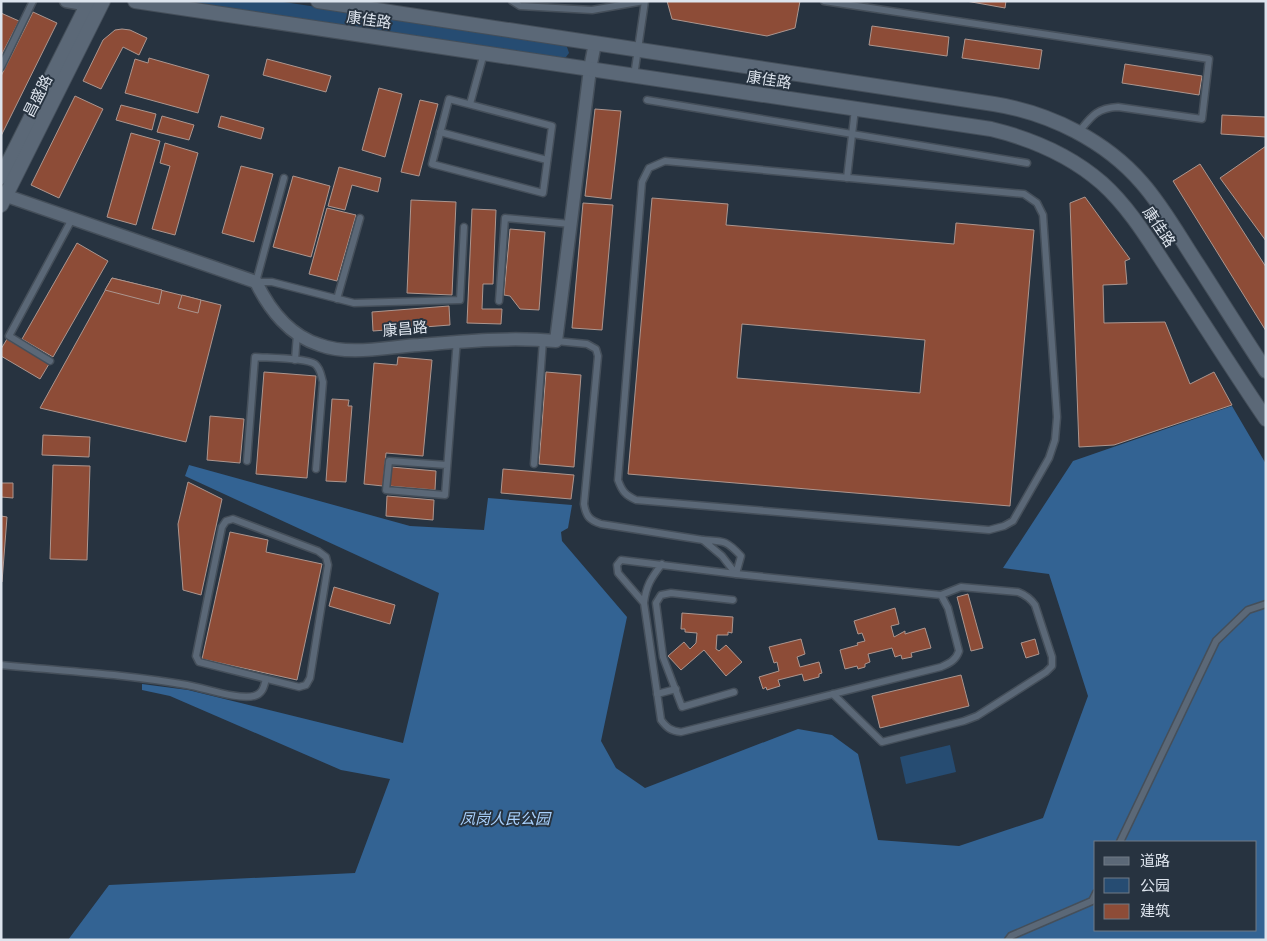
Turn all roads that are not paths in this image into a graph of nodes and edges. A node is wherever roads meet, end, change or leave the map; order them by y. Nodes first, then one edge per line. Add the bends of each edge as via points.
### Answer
1 (34, 1) edge
2 (66, 1) edge
3 (135, 1) edge
4 (318, 1) edge
5 (512, 1) edge
6 (645, 1) edge
7 (824, 1) edge
8 (95, 3) edge
9 (595, 43) junction
10 (638, 50) junction
11 (484, 53) junction
12 (1, 67) edge
13 (590, 69) junction
14 (634, 76) junction
15 (647, 100) dead end
16 (470, 104) junction
17 (855, 109) junction
18 (440, 132) junction
19 (1078, 133) junction
20 (852, 134) junction
21 (548, 160) junction
22 (1027, 163) dead end
23 (7, 169) edge
24 (284, 178) dead end
25 (847, 178) junction
26 (3, 199) edge
27 (360, 218) dead end
28 (72, 219) junction
29 (571, 224) junction
30 (464, 227) dead end
31 (256, 282) junction
32 (337, 299) junction
33 (499, 301) dead end
34 (297, 334) junction
35 (543, 340) junction
36 (457, 341) junction
37 (556, 341) junction
38 (295, 360) junction
39 (50, 361) dead end
40 (1266, 371) edge
41 (1266, 420) edge
42 (247, 461) dead end
43 (534, 464) dead end
44 (447, 465) junction
45 (316, 469) dead end
46 (703, 540) junction
47 (662, 564) junction
48 (736, 574) junction
49 (941, 595) junction
50 (733, 600) dead end
51 (644, 603) junction
52 (1266, 604) edge
53 (1, 665) edge
54 (266, 679) junction
55 (676, 688) junction
56 (734, 692) dead end
57 (657, 694) junction
58 (833, 694) junction
59 (1120, 841) edge
60 (1094, 897) edge
61 (1008, 940) edge

1 - 12 lane
2 - 8 street
3 - 11 street, 康佳路
4 - 9 street, 康佳路
5 - 6 lane via 520,6 592,10
6 - 10 lane
7 - 19 lane via 1209,59 1202,119 1108,108 1098,111
8 - 23 street, 昌盛路
9 - 10 street, 康佳路
9 - 13 street
10 - 14 lane
10 - 19 street, 康佳路 via 1010,106 1039,114
11 - 13 street, 康佳路
11 - 16 lane
13 - 14 street, 康佳路
13 - 29 street
14 - 17 street, 康佳路
15 - 20 lane
16 - 18 lane via 449,99
16 - 21 lane via 552,126
17 - 20 lane
17 - 41 street, 康佳路 via 991,129 1026,138 1072,161 1101,182 1133,218
18 - 21 lane
18 - 21 lane via 432,164 543,193
19 - 40 street, 康佳路 via 1131,171 1152,195
20 - 22 lane
20 - 25 lane
23 - 26 street, 昌盛路
24 - 31 lane
25 - 25 lane via 1024,194 1037,203 1043,215 1057,417 1055,440 1050,458 1013,521 989,530 636,500 627,496 618,480 642,182 649,168 665,161
26 - 28 street
27 - 32 lane
28 - 31 street
28 - 39 lane via 8,336
29 - 33 lane via 505,218
29 - 37 street
30 - 32 lane via 460,300 354,303
31 - 32 lane via 272,282
31 - 34 street, 康昌路 via 269,306
34 - 36 street, 康昌路 via 321,346 347,350
34 - 38 lane
35 - 36 street, 康昌路
35 - 37 street, 康昌路
35 - 43 lane
36 - 44 lane
37 - 46 lane via 588,344 596,349 598,356 584,504 586,514 601,524
38 - 42 lane via 254,356
38 - 45 lane via 314,364 321,372 323,382
44 - 44 lane via 389,461 386,490 445,495
46 - 48 lane
46 - 48 lane via 723,540 732,546 741,556
47 - 48 lane
47 - 51 lane via 646,589
47 - 51 lane via 621,560 617,565 618,573
48 - 49 lane
49 - 58 lane via 958,645 959,651 952,661
49 - 58 lane via 961,587 1026,595 1035,605 1052,666 977,716 882,742
50 - 55 lane via 671,593 661,595 656,604 663,657
51 - 57 lane
52 - 59 lane via 1248,610 1216,641
53 - 54 lane via 172,683 246,697 257,696 264,689
54 - 54 lane via 299,687 306,685 310,678 328,565 326,557 318,550 233,520 222,526 196,656 199,662
55 - 56 lane via 682,706
55 - 57 lane
57 - 58 lane via 666,727 681,732
60 - 61 lane via 1092,901

